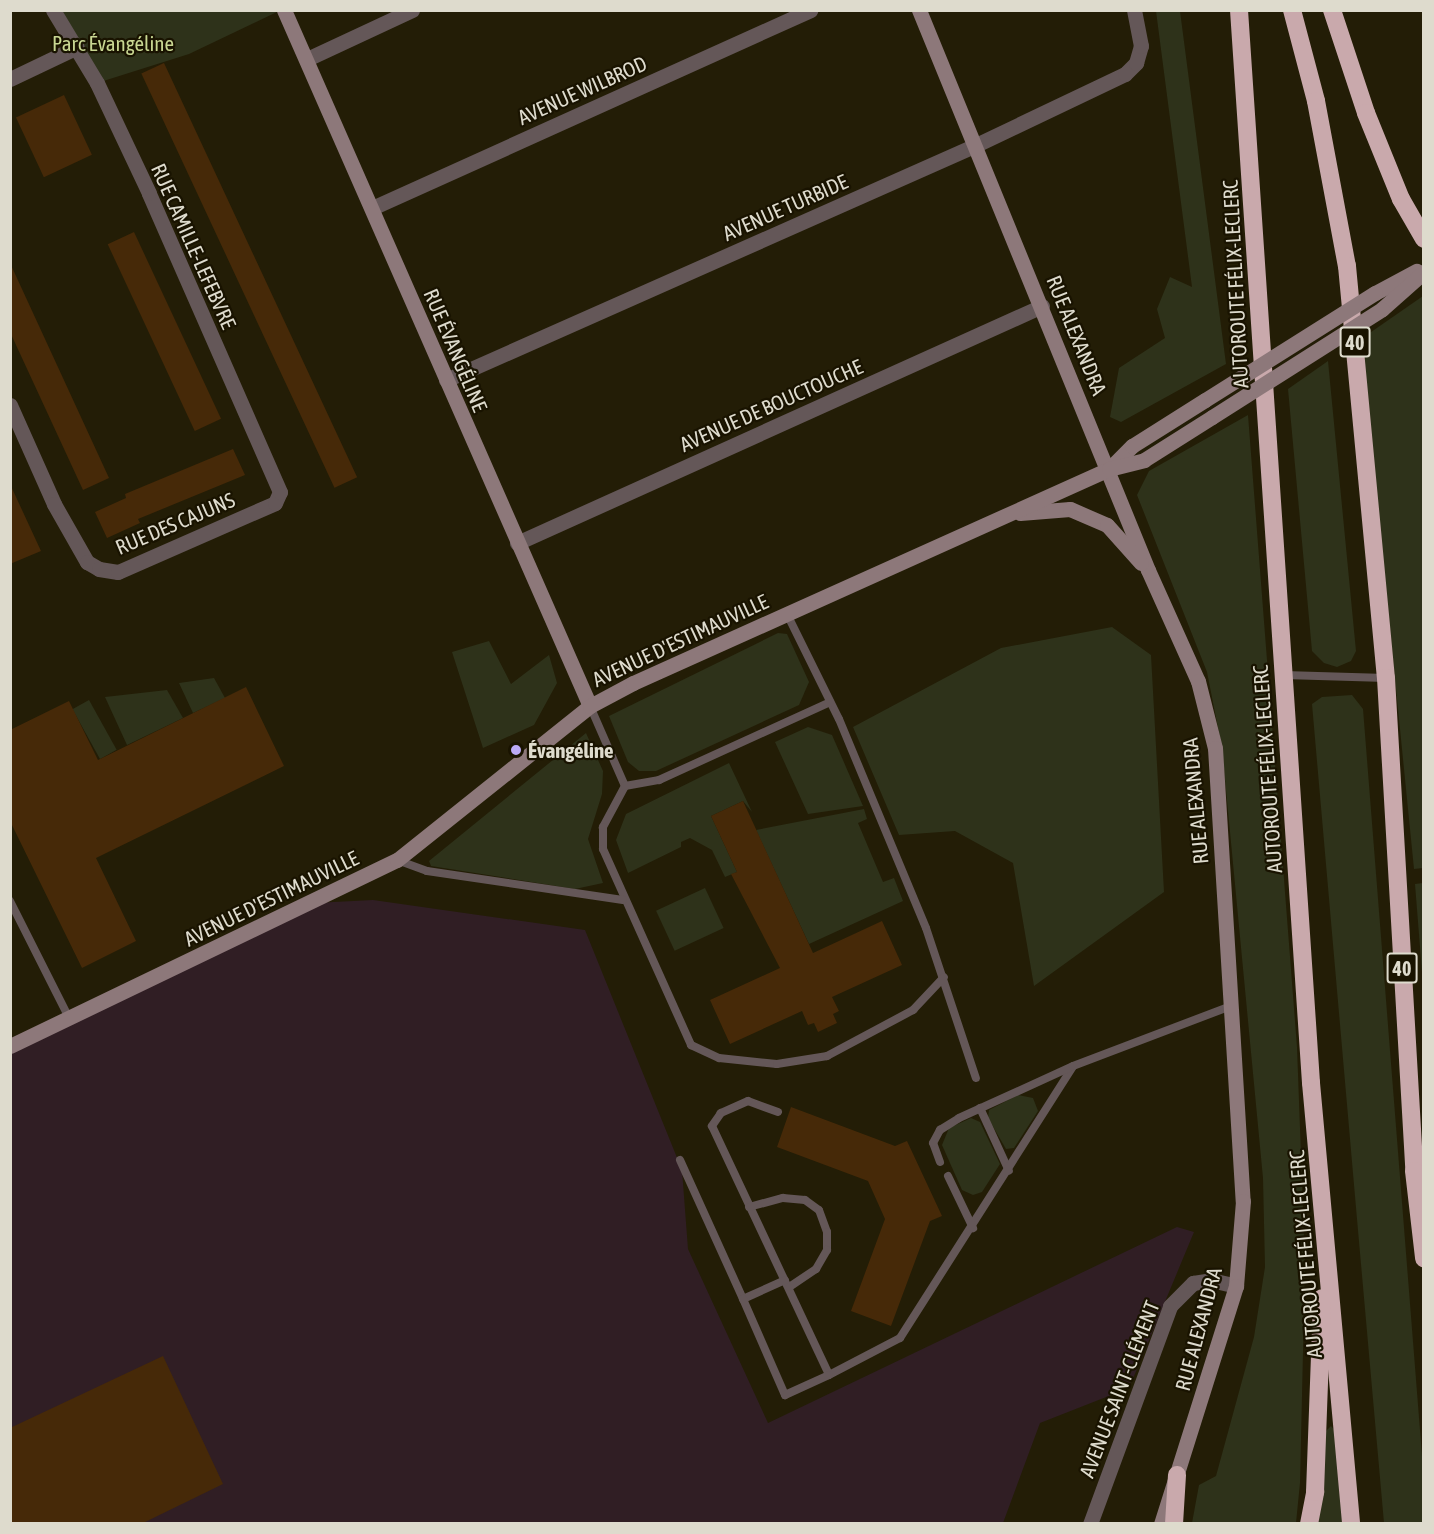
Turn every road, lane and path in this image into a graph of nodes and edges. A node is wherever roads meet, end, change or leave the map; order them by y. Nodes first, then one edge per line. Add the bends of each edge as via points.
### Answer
1 (53, 10) edge
2 (284, 10) edge
3 (412, 10) edge
4 (810, 10) edge
5 (920, 10) edge
6 (1134, 10) edge
7 (1239, 10) edge
8 (1292, 10) edge
9 (1332, 10) edge
10 (77, 47) junction
11 (307, 58) junction
12 (10, 79) edge
13 (976, 146) junction
14 (372, 208) junction
15 (1424, 239) edge
16 (1424, 269) edge
17 (1042, 306) junction
18 (446, 380) junction
19 (10, 405) edge
20 (1109, 470) junction
21 (274, 503) joint
22 (1008, 514) junction
23 (517, 543) junction
24 (1148, 570) junction
25 (787, 614) junction
26 (1283, 675) junction
27 (1386, 678) junction
28 (830, 702) junction
29 (590, 706) junction
30 (625, 786) junction
31 (397, 860) junction
32 (623, 900) junction
33 (10, 901) edge
34 (944, 978) junction
35 (1231, 1006) junction
36 (69, 1018) junction
37 (10, 1046) edge
38 (1073, 1066) junction
39 (976, 1078) dead end
40 (980, 1108) junction
41 (778, 1112) dead end
42 (680, 1160) dead end
43 (940, 1162) dead end
44 (1009, 1171) junction
45 (948, 1176) dead end
46 (749, 1207) junction
47 (1325, 1221) junction
48 (973, 1228) junction
49 (1424, 1258) edge
50 (787, 1284) junction
51 (1236, 1286) junction
52 (743, 1299) junction
53 (828, 1374) junction
54 (1177, 1475) junction
55 (1090, 1524) edge
56 (1161, 1524) edge
57 (1174, 1524) edge
58 (1309, 1524) edge
59 (1351, 1524) edge

1 - 10 street, RUE CAMILLE-LEFEBVRE
2 - 11 main road, RUE ÉVANGÉLINE
3 - 11 street
4 - 14 street, AVENUE WILBROD
5 - 13 main road, RUE ALEXANDRA
6 - 13 street, AVENUE TURBIDE via 1141,46 1136,63 1125,74
7 - 26 highway, AUTOROUTE FÉLIX-LECLERC
8 - 27 highway, 40 via 1316,101 1347,266
9 - 15 highway via 1366,113 1401,199
10 - 12 street
10 - 21 street, RUE CAMILLE-LEFEBVRE via 149,193 278,478 280,492
11 - 14 main road, RUE ÉVANGÉLINE
13 - 17 main road, RUE ALEXANDRA
13 - 18 street, AVENUE TURBIDE
14 - 18 main road, RUE ÉVANGÉLINE
16 - 20 main road, AVENUE D'ESTIMAUVILLE, bridge via 1374,293 1132,446
16 - 20 main road, AVENUE D'ESTIMAUVILLE, bridge via 1382,309 1144,460
17 - 20 main road, RUE ALEXANDRA
17 - 23 street, AVENUE DE BOUCTOUCHE
18 - 23 main road, RUE ÉVANGÉLINE
19 - 21 street, RUE DES CAJUNS via 54,504 87,562 99,569 118,572
20 - 22 main road, AVENUE D'ESTIMAUVILLE
20 - 24 main road, RUE ALEXANDRA
22 - 24 main road via 1070,509 1107,525
22 - 25 main road, AVENUE D'ESTIMAUVILLE
23 - 29 main road, RUE ÉVANGÉLINE
24 - 35 main road, RUE ALEXANDRA via 1198,681 1215,748
25 - 28 lane
25 - 29 main road, AVENUE D'ESTIMAUVILLE
26 - 27 lane
26 - 47 highway, AUTOROUTE FÉLIX-LECLERC
27 - 49 highway, 40 via 1414,1171
28 - 30 lane via 658,780
28 - 34 lane
29 - 30 lane
29 - 31 main road, AVENUE D'ESTIMAUVILLE
30 - 32 lane via 603,827 602,839
31 - 32 lane via 427,871
31 - 36 main road, AVENUE D'ESTIMAUVILLE
32 - 34 lane via 692,1045 704,1054 777,1064 827,1056 913,1010
33 - 36 lane
34 - 39 lane
35 - 38 lane
35 - 51 main road, RUE ALEXANDRA via 1243,1202
36 - 37 main road, AVENUE D'ESTIMAUVILLE
38 - 40 lane
38 - 44 lane
40 - 43 lane via 940,1130 933,1143
40 - 44 lane
41 - 46 lane via 748,1101 720,1113 712,1126
42 - 52 lane
44 - 48 lane
45 - 48 lane
46 - 50 lane
46 - 50 lane via 783,1198 805,1200 819,1210 827,1232 827,1250 816,1269
47 - 58 highway via 1314,1492
47 - 59 highway, AUTOROUTE FÉLIX-LECLERC
48 - 53 lane via 900,1338
50 - 52 lane
50 - 53 lane
51 - 54 main road, RUE ALEXANDRA
51 - 55 street, AVENUE SAINT-CLÉMENT via 1210,1280 1193,1283 1170,1306
52 - 53 lane via 785,1395
54 - 56 main road, RUE ALEXANDRA
54 - 57 highway

